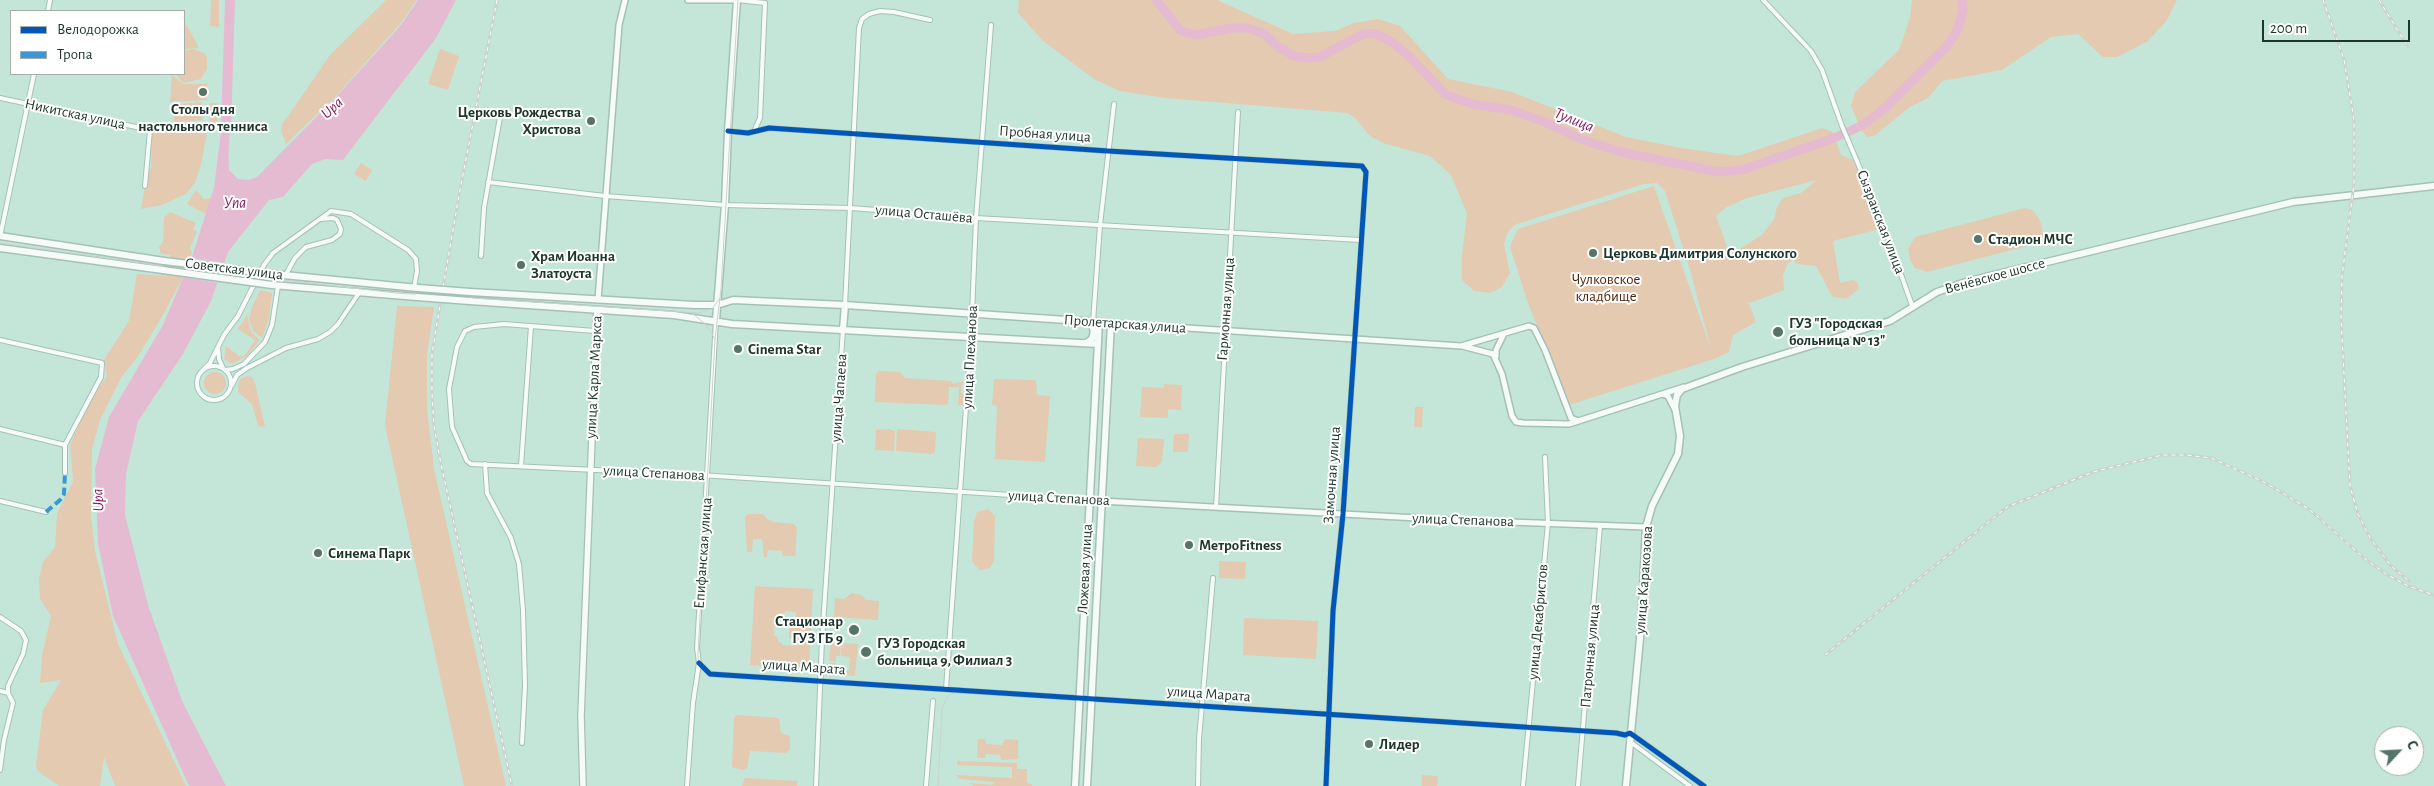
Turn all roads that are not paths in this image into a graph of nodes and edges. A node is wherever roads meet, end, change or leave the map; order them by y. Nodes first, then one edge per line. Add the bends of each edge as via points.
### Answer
1 (625, 0) edge
2 (688, 0) edge
3 (737, 0) edge
4 (1763, 0) edge
5 (930, 20) dead end
6 (991, 25) dead end
7 (34, 75) edge
8 (0, 98) edge
9 (1114, 104) dead end
10 (28, 105) junction
11 (1238, 112) dead end
12 (500, 117) dead end
13 (728, 131) junction
14 (754, 131) junction
15 (853, 134) junction
16 (982, 142) junction
17 (1108, 151) junction
18 (1235, 158) junction
19 (1362, 166) joint
20 (488, 182) junction
21 (145, 186) dead end
22 (2434, 186) edge
23 (605, 196) junction
24 (725, 205) junction
25 (851, 208) junction
26 (976, 218) junction
27 (318, 220) junction
28 (1100, 225) junction
29 (1230, 234) junction
30 (0, 237) edge
31 (1360, 240) junction
32 (0, 248) edge
33 (481, 256) dead end
34 (285, 276) junction
35 (275, 285) junction
36 (416, 288) junction
37 (470, 292) joint
38 (359, 293) junction
39 (598, 300) junction
40 (470, 301) joint
41 (718, 305) junction
42 (845, 305) junction
43 (1913, 308) junction
44 (597, 310) junction
45 (972, 314) junction
46 (716, 320) junction
47 (1093, 322) junction
48 (1111, 323) junction
49 (531, 326) junction
50 (844, 330) junction
51 (595, 331) junction
52 (1224, 331) junction
53 (1504, 334) junction
54 (971, 337) junction
55 (0, 340) edge
56 (1353, 340) junction
57 (219, 344) junction
58 (1084, 344) junction
59 (1098, 344) junction
60 (1461, 346) junction
61 (1496, 359) junction
62 (224, 369) junction
63 (203, 370) junction
64 (232, 385) junction
65 (1686, 386) junction
66 (1661, 394) junction
67 (1675, 411) junction
68 (1578, 422) junction
69 (0, 429) edge
70 (65, 445) junction
71 (1545, 457) dead end
72 (484, 464) junction
73 (521, 466) junction
74 (590, 469) junction
75 (65, 473) dead end
76 (707, 475) junction
77 (834, 483) junction
78 (961, 492) junction
79 (1089, 500) junction
80 (0, 501) edge
81 (1101, 501) junction
82 (1216, 507) junction
83 (46, 512) dead end
84 (1343, 514) junction
85 (1548, 523) junction
86 (1600, 526) junction
87 (1646, 527) junction
88 (1212, 578) dead end
89 (1083, 615) junction
90 (1095, 615) junction
91 (0, 617) edge
92 (699, 663) junction
93 (820, 681) junction
94 (946, 689) junction
95 (0, 691) edge
96 (8, 693) junction
97 (1079, 698) junction
98 (1091, 699) junction
99 (933, 701) dead end
100 (1202, 706) junction
101 (1330, 715) junction
102 (1528, 727) junction
103 (1583, 731) junction
104 (1628, 734) junction
105 (1630, 741) junction
106 (522, 743) dead end
107 (0, 770) edge
108 (582, 786) edge
109 (687, 786) edge
110 (816, 786) edge
111 (926, 786) edge
112 (1075, 786) edge
113 (1087, 786) edge
114 (1198, 786) edge
115 (1326, 786) edge
116 (1523, 786) edge
117 (1578, 786) edge
118 (1626, 786) edge
119 (1690, 786) edge
120 (1704, 786) edge

1 - 23 street, улица Карла Маркса via 619,25
2 - 3 street
3 - 13 main road
3 - 14 street via 765,2 760,118
4 - 43 street, Сызранская улица via 1811,51 1822,70
5 - 15 street, улица Чапаева via 880,11 862,18
6 - 16 street, улица Плеханова
7 - 10 street
8 - 10 street, Никитская улица
9 - 17 street, Ложевая улица
10 - 21 street, Никитская улица via 150,130
10 - 30 street
11 - 18 street, Гармонная улица
12 - 20 street
13 - 14 street, Пробная улица
13 - 24 main road
14 - 15 street, Пробная улица via 769,128
15 - 16 street, Пробная улица
15 - 25 street, улица Чапаева
16 - 17 street, Пробная улица
16 - 26 street, улица Плеханова
17 - 18 street, Пробная улица
17 - 28 street, Ложевая улица
18 - 19 street, Пробная улица
18 - 29 street, Гармонная улица
19 - 31 street, Замочная улица via 1366,172
20 - 23 street, улица Осташёва
20 - 33 street
22 - 43 main road, Венёвское шоссе via 2332,196 2248,212 1958,284 1937,292
23 - 24 street, улица Осташёва
23 - 39 street, улица Карла Маркса
24 - 25 street, улица Осташёва
24 - 41 main road
25 - 26 street, улица Осташёва
25 - 42 street, улица Чапаева
26 - 28 street, улица Осташёва
26 - 45 street, улица Плеханова
27 - 34 street via 337,220 342,229 340,234 332,240 306,247
27 - 36 street via 331,211 351,214 408,250 416,259
27 - 57 street via 273,253
28 - 29 street, улица Осташёва
28 - 47 street, Ложевая улица
29 - 31 street, улица Осташёва
29 - 52 street, Гармонная улица
30 - 34 main road, Советская улица, bridge
31 - 56 street, Замочная улица
32 - 35 main road, Советская улица, bridge
34 - 36 main road, Советская улица
35 - 38 main road, Советская улица
35 - 62 street via 272,326 265,342 244,364
36 - 37 main road, Советская улица, bridge
37 - 39 main road, Пролетарская улица
38 - 40 main road, Советская улица, bridge
38 - 64 street via 330,332 286,348 247,368 237,375
39 - 41 main road, Пролетарская улица
39 - 44 main road, улица Карла Маркса
40 - 44 main road, Пролетарская улица
41 - 42 main road, Пролетарская улица via 733,300
41 - 46 main road
42 - 45 main road, Пролетарская улица
42 - 50 main road, улица Чапаева
43 - 65 main road, Венёвское шоссе via 1883,324
44 - 46 main road, Пролетарская улица
44 - 51 main road, улица Карла Маркса
45 - 47 main road, Пролетарская улица
45 - 54 main road, улица Плеханова
46 - 50 main road, Пролетарская улица via 732,324
46 - 76 street, Епифанская улица
47 - 48 main road, Пролетарская улица
47 - 58 main road via 1094,336
47 - 59 main road, Ложевая улица
48 - 52 street, Пролетарская улица
48 - 81 main road, Ложевая улица
49 - 51 street
49 - 72 street, улица Степанова via 493,324 465,331 457,346 450,389 452,427 464,457 471,464
49 - 73 street
50 - 54 main road, Пролетарская улица
50 - 77 street, улица Чапаева
51 - 74 main road, улица Карла Маркса
52 - 56 street, Пролетарская улица
52 - 82 street, Гармонная улица
53 - 60 street, Пролетарская улица
53 - 61 street via 1496,350
53 - 68 street, Пролетарская улица via 1530,326 1534,328 1571,418
54 - 58 main road, Пролетарская улица
54 - 78 street, улица Плеханова
55 - 70 street via 102,363 101,377
56 - 60 street, Пролетарская улица
56 - 84 street, Замочная улица
57 - 62 street via 219,359
57 - 63 street
58 - 59 main road, Пролетарская улица
59 - 79 main road, Ложевая улица
60 - 61 street via 1489,351
61 - 68 street via 1513,420 1552,425
62 - 63 street via 212,366
62 - 64 street
63 - 64 street via 197,386 206,399 222,399
65 - 66 street
65 - 67 main road via 1677,396
66 - 67 street via 1670,399
66 - 68 street
67 - 87 main road, улица Каракозова via 1680,436 1678,454 1652,506
69 - 70 street
70 - 75 street
71 - 85 street, улица Декабристов
72 - 73 street, улица Степанова
72 - 106 street via 487,493 512,538 519,564 525,686
73 - 74 street, улица Степанова
74 - 76 street, улица Степанова
74 - 108 main road, улица Карла Маркса via 581,716
76 - 77 street, улица Степанова
76 - 92 street, Епифанская улица via 697,648
77 - 78 street, улица Степанова
77 - 93 street, улица Чапаева
78 - 79 street, улица Степанова
78 - 94 street, улица Плеханова
79 - 81 main road, улица Степанова
79 - 89 main road, Ложевая улица
80 - 83 street
81 - 82 street, улица Степанова
81 - 90 main road, Ложевая улица
82 - 84 street, улица Степанова
84 - 85 street, улица Степанова
84 - 101 street, Замочная улица via 1329,680
85 - 86 street, улица Степанова
85 - 102 street, улица Декабристов
86 - 87 street, улица Степанова
86 - 103 street, Патронная улица
87 - 104 main road, улица Каракозова via 1641,628
88 - 100 street
89 - 90 main road
89 - 97 main road, Ложевая улица
90 - 98 main road, Ложевая улица
91 - 96 street via 25,636 23,654 8,686
92 - 93 street, улица Марата via 710,674
92 - 109 street, Епифанская улица
93 - 94 street, улица Марата
93 - 110 street, улица Чапаева
94 - 97 street, улица Марата
95 - 96 street
96 - 107 street via 13,703
97 - 98 street, улица Марата
97 - 112 main road, Ложевая улица
98 - 100 street, улица Марата
98 - 113 main road, Ложевая улица
99 - 111 street
100 - 101 street, улица Марата
100 - 114 street
101 - 102 street, улица Марата
101 - 115 street, Замочная улица
102 - 103 street, улица Марата
102 - 116 street, улица Декабристов
103 - 104 street, улица Марата
103 - 117 street, Патронная улица
104 - 105 main road, улица Каракозова
104 - 120 street
105 - 118 main road, улица Каракозова
105 - 119 street

